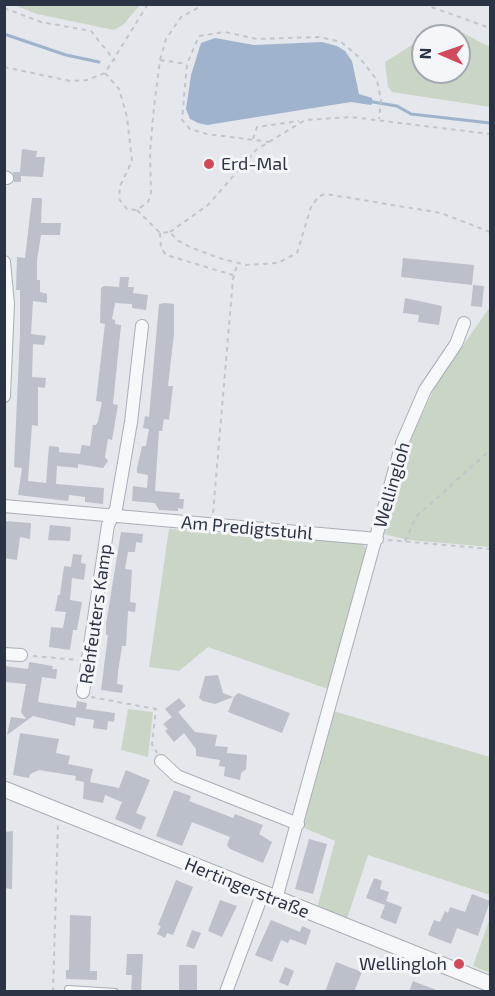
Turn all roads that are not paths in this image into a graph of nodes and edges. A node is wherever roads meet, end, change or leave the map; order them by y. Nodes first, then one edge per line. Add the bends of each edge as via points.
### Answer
1 (4, 262) edge
2 (464, 323) dead end
3 (142, 326) dead end
4 (4, 396) edge
5 (4, 506) edge
6 (111, 517) junction
7 (377, 539) junction
8 (4, 654) edge
9 (21, 655) road end
10 (83, 692) road end
11 (160, 760) road end
12 (4, 789) edge
13 (298, 824) junction
14 (269, 897) junction
15 (490, 984) edge
16 (68, 989) dead end
17 (115, 992) edge
18 (226, 992) edge

1 - 4 street via 8,304
2 - 7 street, Wellingloh via 456,344 412,416
3 - 6 street, Rehfeuters Kamp via 136,390 116,509
5 - 6 street, Am Predigtstuhl
6 - 7 street, Am Predigtstuhl
6 - 10 street, Rehfeuters Kamp
7 - 13 street, Wellingloh
8 - 9 street
11 - 13 street via 177,777
12 - 14 street, Hertingerstraße
13 - 14 street, Wellingloh
14 - 15 street, Hertingerstraße
14 - 18 street, Wellingloh
16 - 17 lane

